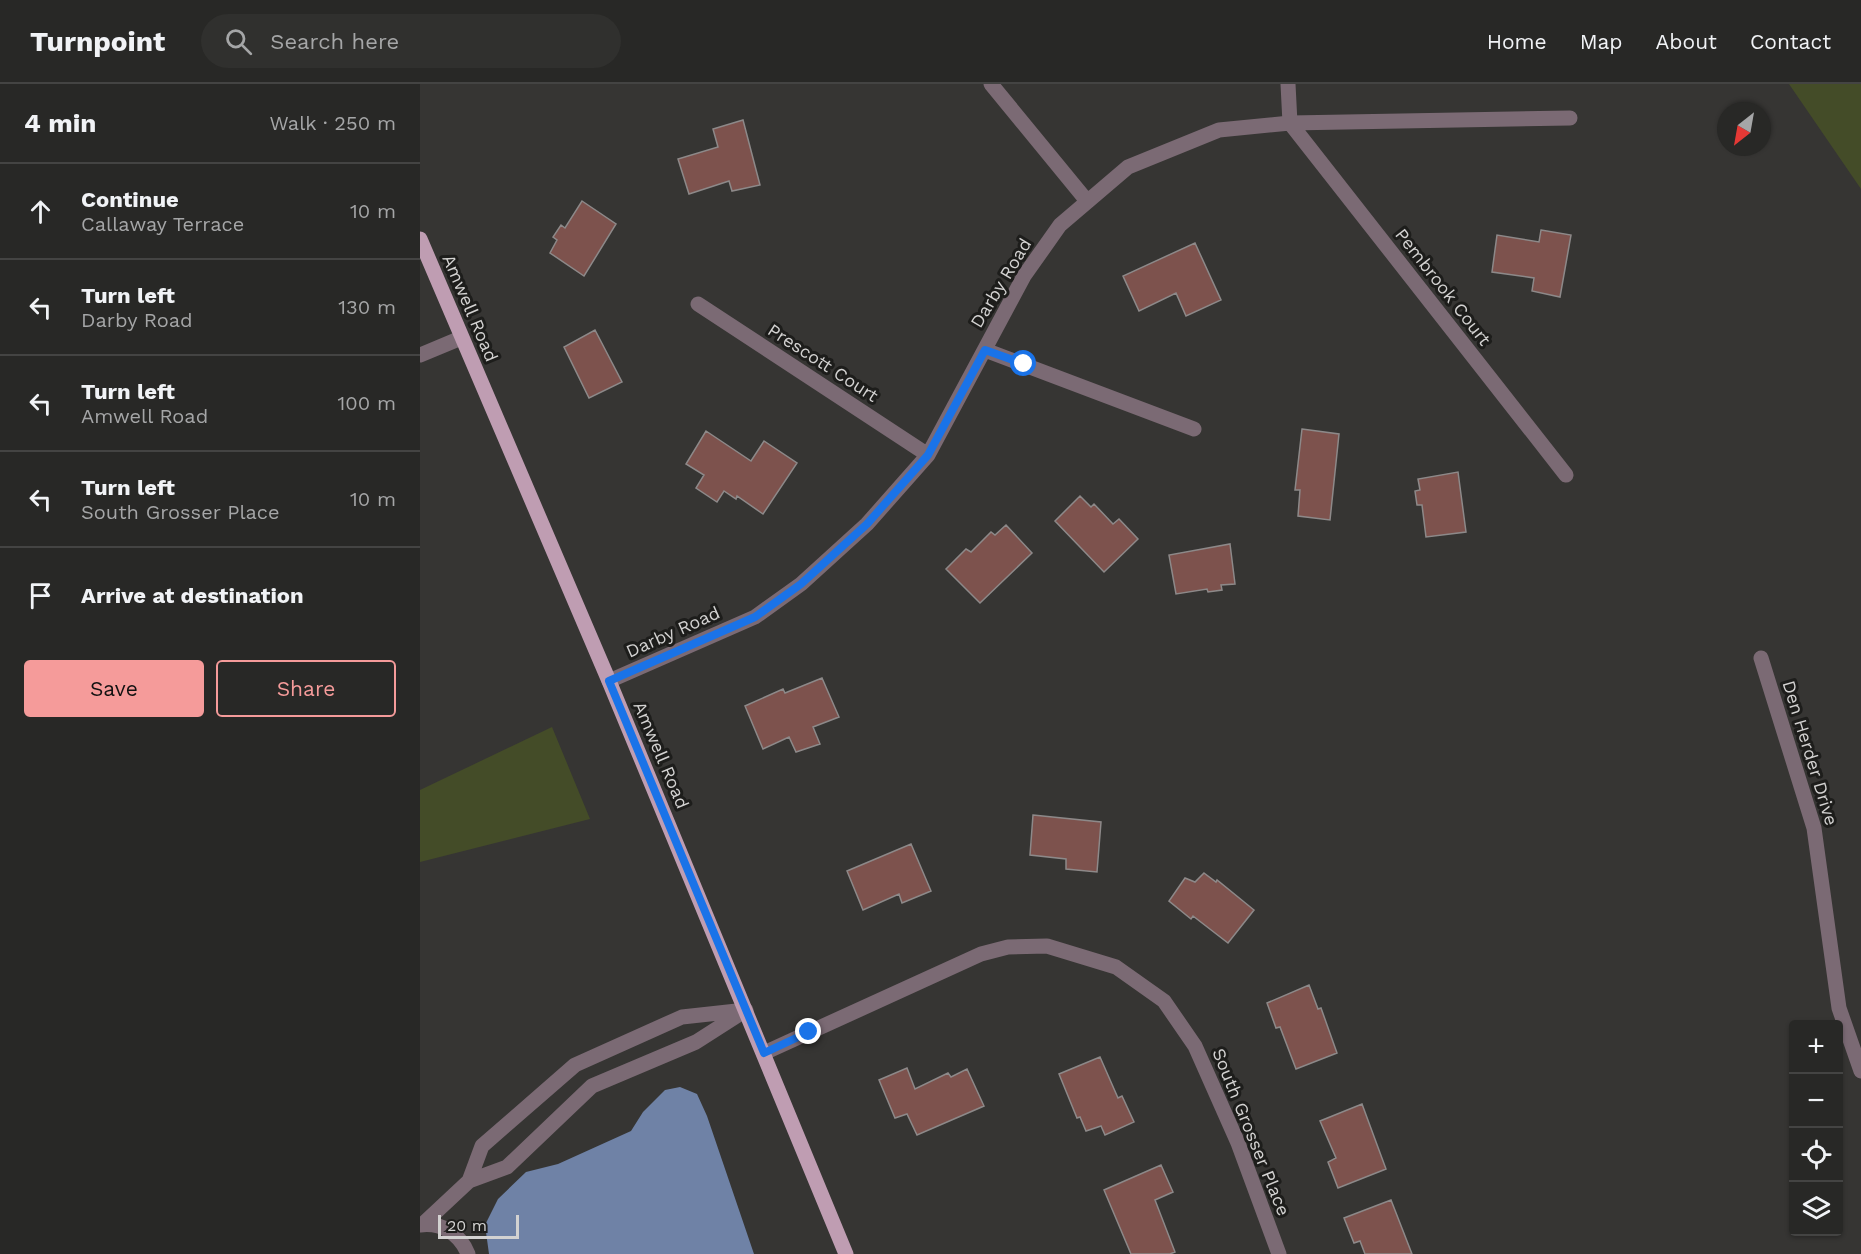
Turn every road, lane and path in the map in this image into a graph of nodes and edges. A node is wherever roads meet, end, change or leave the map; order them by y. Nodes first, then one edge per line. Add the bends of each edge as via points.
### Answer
1 (991, 84) edge
2 (1288, 84) edge
3 (1570, 118) dead end
4 (1290, 123) junction
5 (1087, 201) junction
6 (420, 239) edge
7 (698, 304) dead end
8 (461, 338) junction
9 (985, 350) junction
10 (420, 355) edge
11 (1194, 429) dead end
12 (928, 455) junction
13 (1566, 475) dead end
14 (1761, 658) dead end
15 (609, 681) junction
16 (746, 1010) junction
17 (764, 1053) junction
18 (1861, 1071) edge
19 (470, 1181) junction
20 (422, 1224) edge
21 (468, 1254) edge
22 (846, 1254) edge
23 (1279, 1254) edge

1 - 5 street
2 - 4 street
3 - 4 street, Darby Road
4 - 5 street, Darby Road via 1219,130 1128,167
4 - 13 street, Pembrook Court
5 - 9 street, Darby Road via 1060,225 1024,276
6 - 8 main road, Amwell Road
7 - 12 street, Prescott Court
8 - 10 street
8 - 15 main road, Amwell Road
9 - 11 street
9 - 12 street, Darby Road
12 - 15 street, Darby Road via 867,524 801,584 755,617
14 - 18 street, Den Herder Drive via 1814,828 1839,1008
15 - 16 main road, Amwell Road
16 - 17 main road, Amwell Road
16 - 19 street via 696,1042 592,1086 507,1167
16 - 19 street via 682,1017 575,1065 482,1146
17 - 22 main road, Amwell Road
17 - 23 street, South Grosser Place via 981,954 1008,947 1047,946 1116,967 1164,1001 1195,1046 1238,1143
19 - 20 street
20 - 21 street via 450,1231 461,1240

